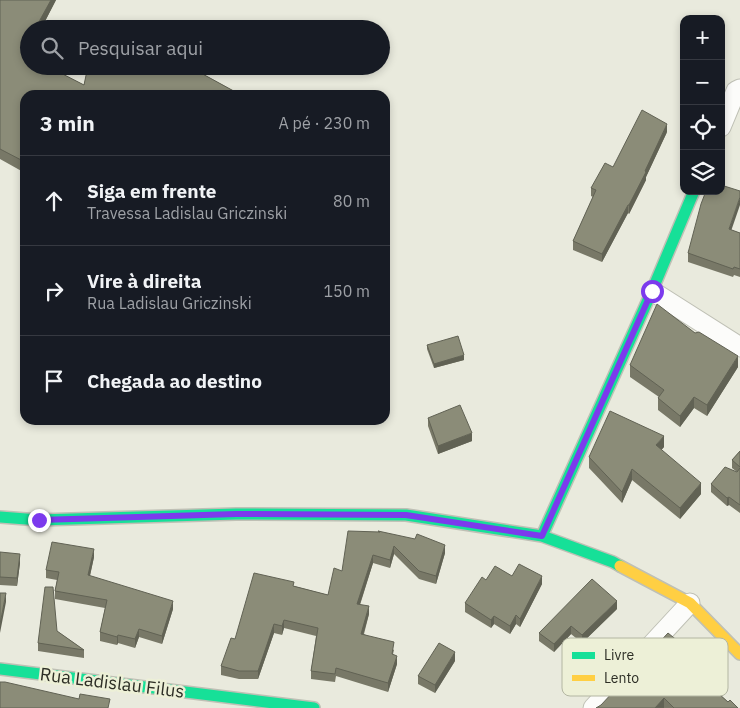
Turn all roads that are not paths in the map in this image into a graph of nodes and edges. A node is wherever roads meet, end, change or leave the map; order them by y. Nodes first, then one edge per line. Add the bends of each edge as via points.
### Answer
1 (740, 89) edge
2 (725, 117) edge
3 (692, 195) edge
4 (652, 291) junction
5 (740, 347) edge
6 (0, 517) edge
7 (542, 536) junction
8 (690, 603) junction
9 (658, 638) edge
10 (724, 638) edge
11 (728, 642) edge
12 (740, 654) edge
13 (0, 668) edge
14 (604, 696) edge
15 (283, 706) edge
16 (314, 708) edge
17 (593, 708) edge

1 - 2 street via 736,91
3 - 4 main road
4 - 5 street
4 - 7 main road
6 - 7 main road via 39,520 236,514 406,515
7 - 8 main road via 613,562
8 - 9 street
8 - 10 main road
11 - 12 main road
13 - 15 main road, Rua Ladislau Filus
14 - 17 street
15 - 16 main road, Rua Ladislau Filus

